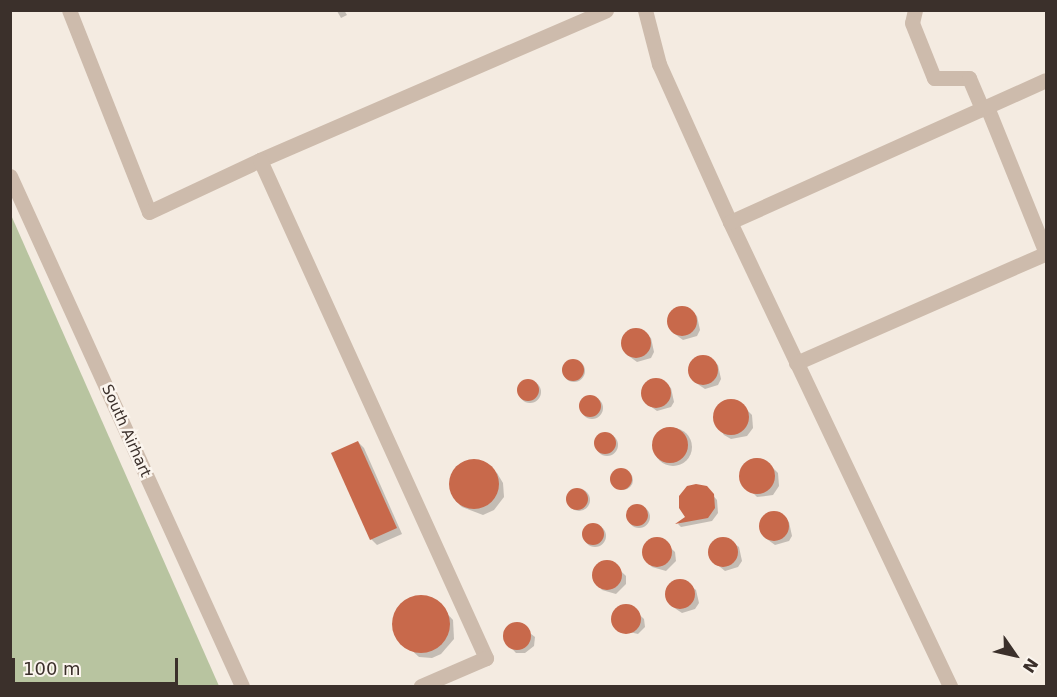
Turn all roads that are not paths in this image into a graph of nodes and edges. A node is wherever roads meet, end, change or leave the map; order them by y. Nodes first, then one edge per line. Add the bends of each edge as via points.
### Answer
1 (69, 10) edge
2 (606, 10) edge
3 (645, 10) edge
4 (915, 10) edge
5 (1047, 80) edge
6 (985, 108) junction
7 (260, 160) junction
8 (10, 177) edge
9 (730, 222) junction
10 (1046, 253) edge
11 (796, 363) junction
12 (242, 687) edge
13 (421, 687) edge
14 (950, 687) edge

1 - 7 street via 149,212
2 - 7 street
3 - 9 street via 659,64
4 - 6 street via 912,22 934,78 969,78
5 - 6 street
6 - 9 street
6 - 10 street
7 - 13 street via 486,658
8 - 12 street, South Airhart
9 - 11 street
10 - 11 street
11 - 14 street

